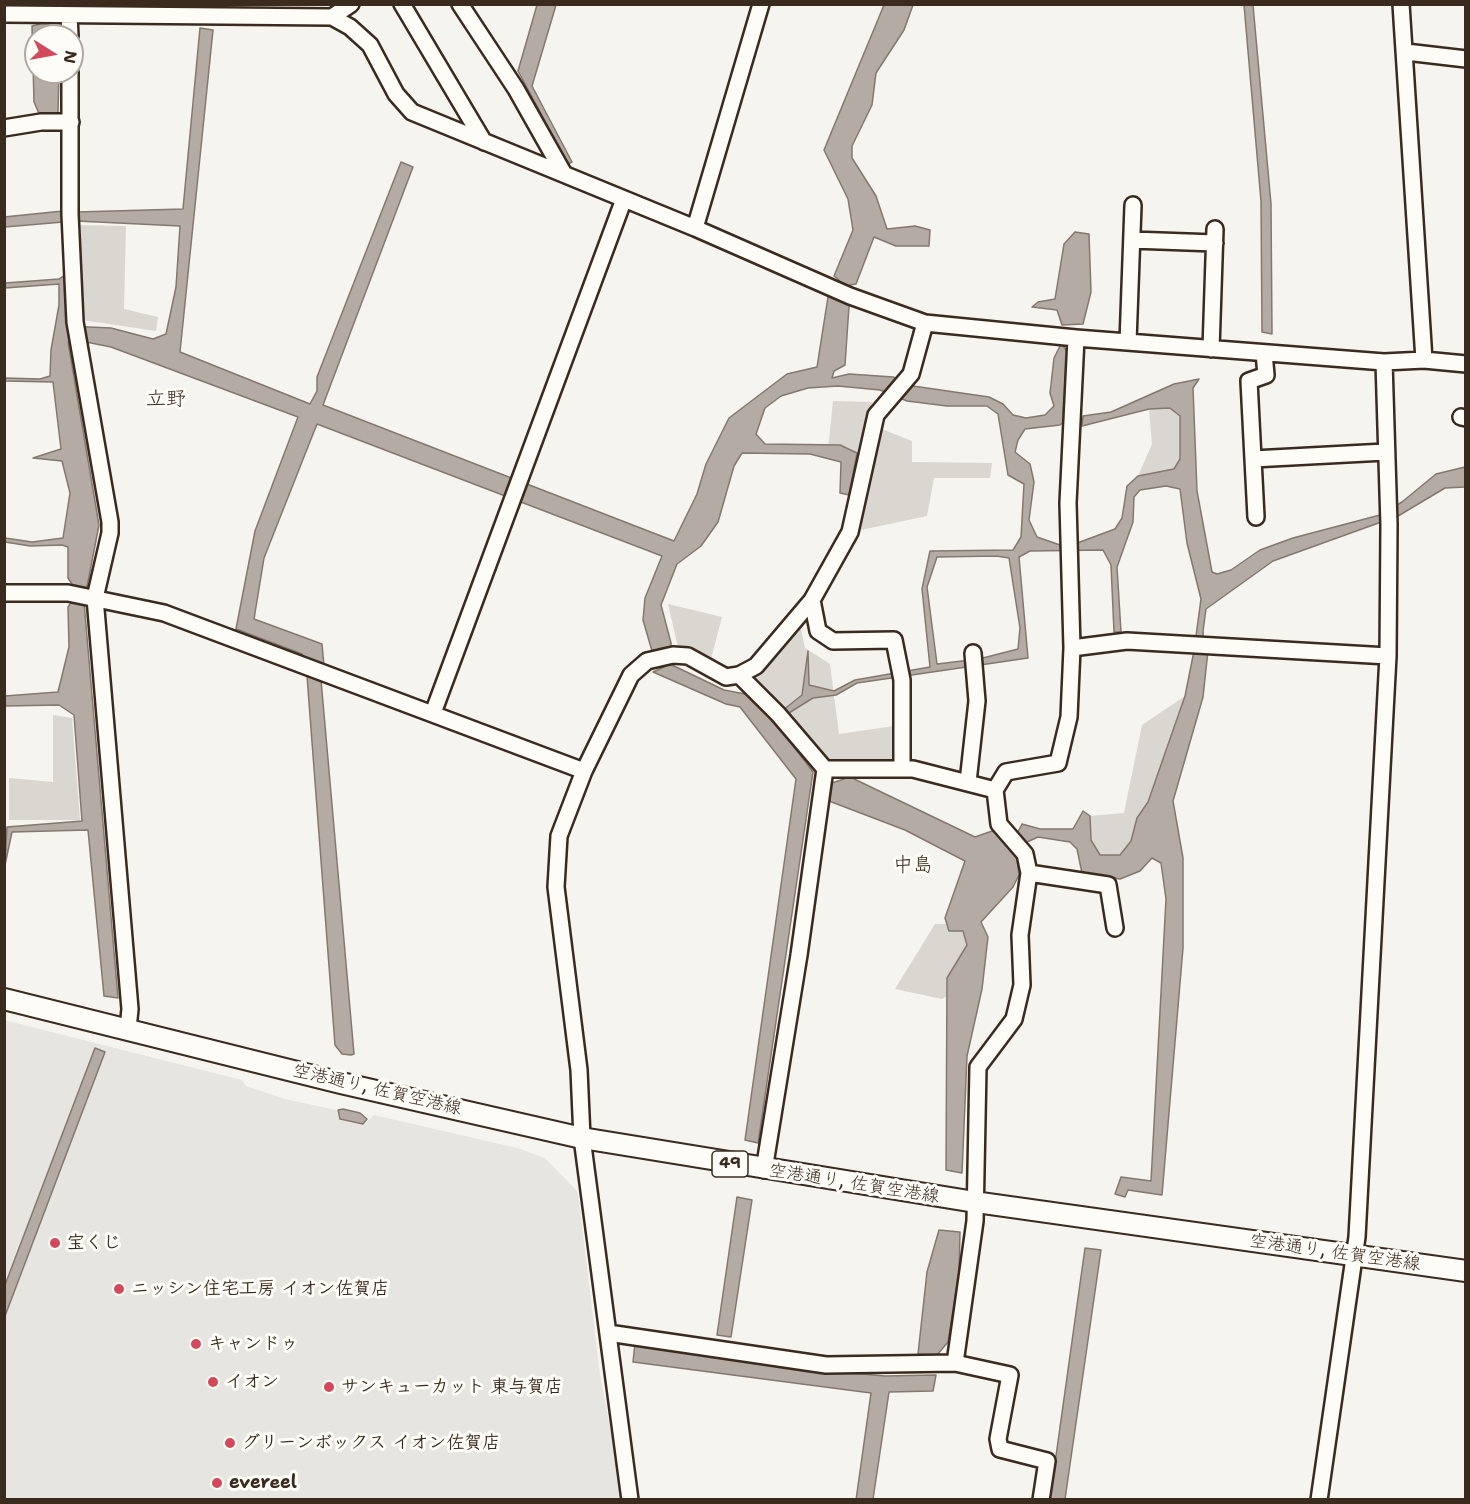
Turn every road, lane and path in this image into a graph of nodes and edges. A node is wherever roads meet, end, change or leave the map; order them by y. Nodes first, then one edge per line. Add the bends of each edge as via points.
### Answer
1 (402, 4) edge
2 (460, 4) edge
3 (761, 4) edge
4 (1401, 4) edge
5 (160, 9) edge
6 (343, 9) edge
7 (4, 14) edge
8 (69, 15) junction
9 (69, 24) edge
10 (1406, 52) junction
11 (1466, 59) edge
12 (70, 84) edge
13 (71, 122) junction
14 (4, 128) edge
15 (484, 142) junction
16 (564, 174) junction
17 (624, 199) junction
18 (1133, 205) dead end
19 (695, 228) junction
20 (1132, 240) junction
21 (925, 323) junction
22 (1076, 338) junction
23 (1128, 342) junction
24 (1211, 349) junction
25 (1264, 353) junction
26 (1424, 360) junction
27 (1384, 362) junction
28 (1466, 364) edge
29 (1386, 452) junction
30 (1253, 459) junction
31 (1256, 517) dead end
32 (4, 593) edge
33 (95, 598) junction
34 (812, 600) junction
35 (1072, 648) junction
36 (973, 653) dead end
37 (1388, 656) junction
38 (739, 675) junction
39 (433, 713) junction
40 (902, 767) junction
41 (825, 769) junction
42 (584, 771) junction
43 (968, 782) junction
44 (995, 790) junction
45 (1029, 873) junction
46 (1115, 928) dead end
47 (4, 999) edge
48 (128, 1029) junction
49 (582, 1138) junction
50 (764, 1170) junction
51 (975, 1202) junction
52 (1354, 1255) junction
53 (1466, 1271) edge
54 (608, 1333) junction
55 (955, 1363) junction
56 (630, 1500) edge
57 (1041, 1500) edge
58 (1319, 1500) edge

1 - 15 street
2 - 16 street via 516,88
3 - 19 street
4 - 10 street
5 - 6 street
5 - 8 street
6 - 15 street via 350,27 370,45 396,94 412,112
7 - 8 street
8 - 9 street
10 - 11 street
10 - 26 street
12 - 13 street
13 - 14 street
13 - 33 street via 75,322 110,522
15 - 16 street
16 - 17 street
17 - 19 street
17 - 39 street
18 - 20 street
19 - 21 street via 850,296
20 - 23 street
20 - 24 street via 1215,236
21 - 22 street
21 - 34 street via 916,363 876,416 850,532
22 - 23 street
22 - 35 street via 1068,503
23 - 24 street
24 - 25 street
25 - 27 street
25 - 30 street via 1266,375 1249,381
26 - 27 street
26 - 28 street
27 - 29 street
29 - 30 street
29 - 37 street
30 - 31 street
32 - 33 street via 68,593
33 - 39 street via 164,613
33 - 48 street via 130,1009
34 - 38 street via 756,666
34 - 40 street via 819,631 833,641 894,640 900,674
35 - 37 street via 1128,641
35 - 44 street via 1069,717 1059,763 1006,772
36 - 43 street via 977,701
37 - 52 street
38 - 41 street
38 - 42 street via 726,677 688,656 647,661 631,675
39 - 42 street
40 - 41 street
40 - 43 street
41 - 50 street
42 - 49 street via 559,836 556,887 579,1070
43 - 44 street
44 - 45 street via 999,824 1025,854
45 - 46 street via 1108,885
45 - 51 street via 1020,935 1022,986 1014,1018 978,1066
47 - 48 main road, 空港通り, 佐賀空港線 / 49
48 - 49 main road, 空港通り, 佐賀空港線 / 49
49 - 50 main road, 空港通り, 佐賀空港線 / 49
49 - 54 street
50 - 51 main road, 空港通り, 佐賀空港線 / 49
51 - 52 main road, 空港通り, 佐賀空港線 / 49
51 - 55 street
52 - 53 main road, 空港通り, 佐賀空港線 / 49
52 - 58 street
54 - 55 street via 826,1365
54 - 56 street
55 - 57 street via 1010,1375 998,1438 1000,1449 1047,1461

